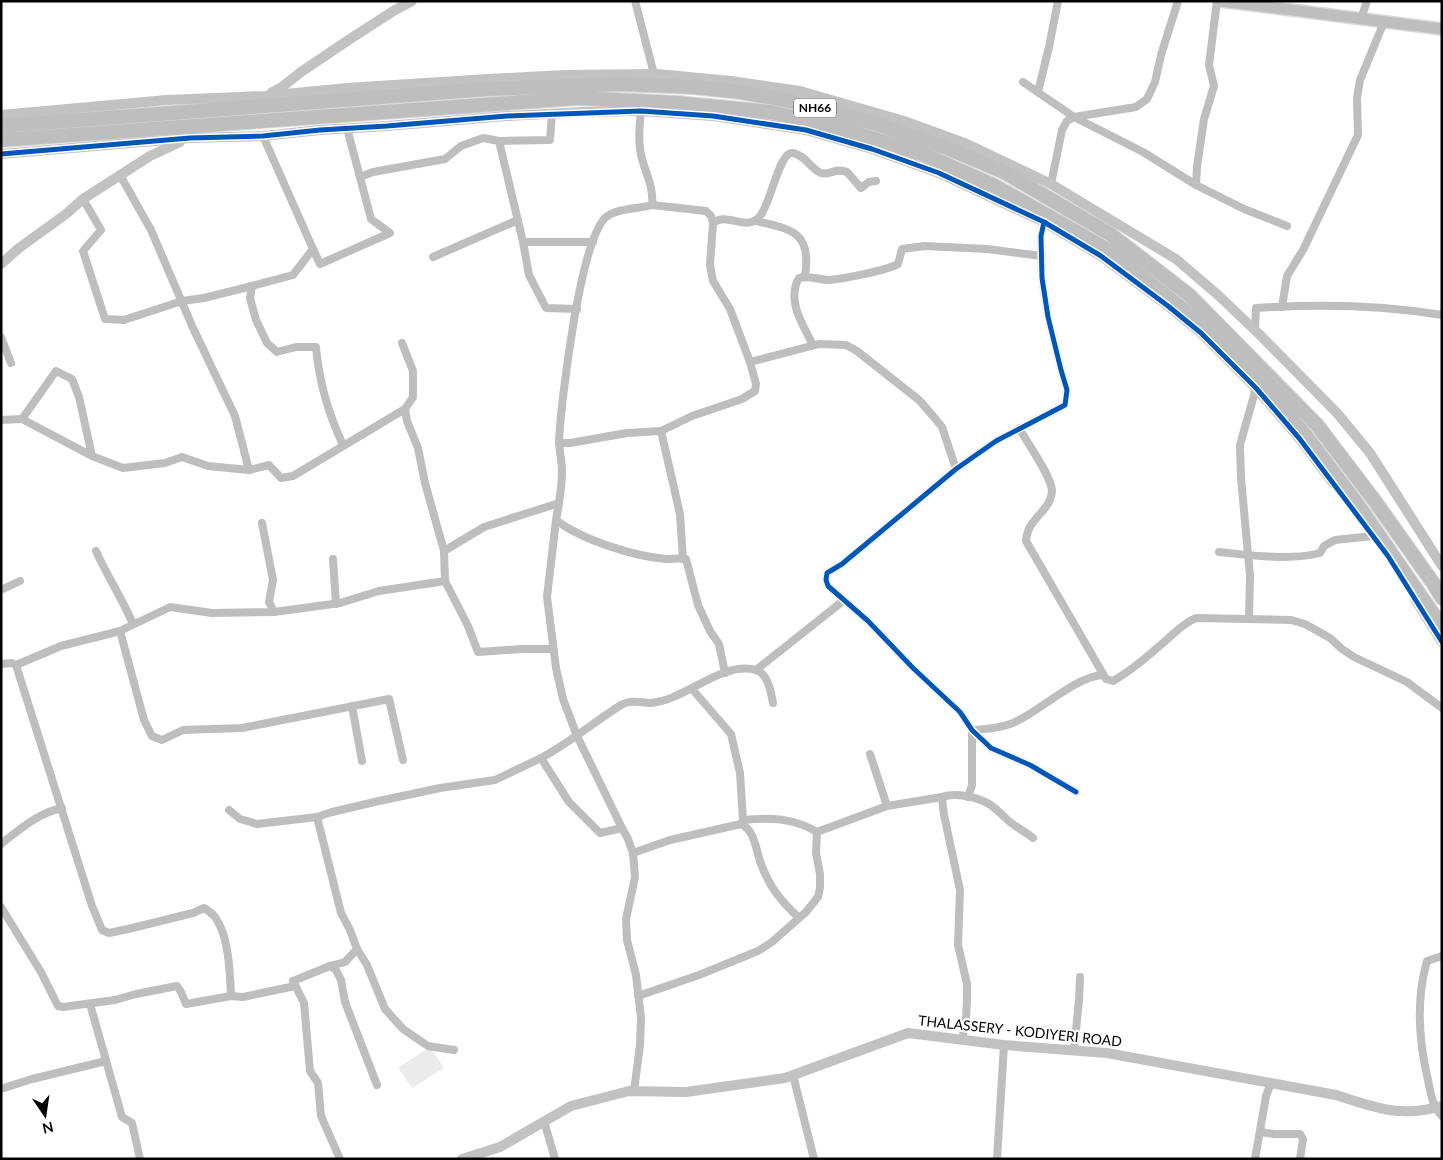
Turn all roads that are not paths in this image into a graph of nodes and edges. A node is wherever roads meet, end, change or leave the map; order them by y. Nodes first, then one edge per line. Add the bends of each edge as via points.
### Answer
1 (412, 1) edge
2 (636, 1) edge
3 (1058, 1) edge
4 (1178, 1) edge
5 (1219, 1) edge
6 (1367, 1) edge
7 (1253, 3) edge
8 (1361, 19) junction
9 (1384, 22) junction
10 (1442, 29) edge
11 (654, 74) junction
12 (1023, 82) dead end
13 (1038, 92) junction
14 (265, 96) junction
15 (641, 111) junction
16 (552, 114) junction
17 (1, 115) edge
18 (1074, 117) junction
19 (1, 126) edge
20 (347, 128) junction
21 (263, 136) junction
22 (190, 138) junction
23 (1, 140) edge
24 (499, 141) junction
25 (1, 154) edge
26 (120, 175) junction
27 (360, 177) junction
28 (876, 181) dead end
29 (1051, 184) junction
30 (1196, 185) junction
31 (83, 199) junction
32 (652, 205) junction
33 (518, 220) junction
34 (756, 221) junction
35 (1044, 222) junction
36 (713, 223) junction
37 (1287, 226) dead end
38 (523, 242) junction
39 (593, 242) junction
40 (313, 249) junction
41 (1042, 256) junction
42 (433, 257) dead end
43 (1, 264) edge
44 (805, 276) junction
45 (252, 286) junction
46 (182, 301) junction
47 (1282, 307) junction
48 (577, 309) junction
49 (1442, 315) edge
50 (1255, 329) junction
51 (1, 337) edge
52 (402, 343) dead end
53 (813, 345) junction
54 (750, 362) junction
55 (11, 363) dead end
56 (1256, 388) junction
57 (405, 409) junction
58 (22, 419) junction
59 (1, 420) edge
60 (1019, 428) junction
61 (661, 431) junction
62 (559, 443) junction
63 (343, 445) junction
64 (92, 456) junction
65 (956, 469) junction
66 (249, 470) junction
67 (559, 503) junction
68 (556, 520) junction
69 (262, 523) dead end
70 (1372, 536) junction
71 (96, 551) dead end
72 (444, 551) junction
73 (1219, 552) dead end
74 (1248, 555) junction
75 (333, 558) dead end
76 (683, 559) junction
77 (1442, 566) edge
78 (20, 581) dead end
79 (445, 581) junction
80 (1, 590) edge
81 (1442, 598) edge
82 (843, 601) junction
83 (336, 604) junction
84 (274, 612) junction
85 (1250, 619) junction
86 (133, 624) junction
87 (1442, 627) edge
88 (120, 631) junction
89 (1442, 642) edge
90 (553, 649) junction
91 (1, 664) edge
92 (16, 665) junction
93 (756, 670) junction
94 (725, 673) junction
95 (1103, 675) junction
96 (692, 689) junction
97 (773, 702) dead end
98 (352, 706) junction
99 (1442, 708) edge
100 (972, 730) junction
101 (576, 736) junction
102 (870, 754) dead end
103 (541, 758) junction
104 (404, 760) dead end
105 (362, 761) dead end
106 (1076, 792) dead end
107 (942, 797) junction
108 (968, 797) junction
109 (887, 806) junction
110 (62, 808) junction
111 (229, 810) dead end
112 (317, 817) junction
113 (742, 822) junction
114 (622, 828) junction
115 (818, 832) junction
116 (1033, 838) dead end
117 (1, 844) edge
118 (633, 853) junction
119 (1, 906) edge
120 (798, 918) junction
121 (357, 949) junction
122 (1442, 956) edge
123 (330, 966) junction
124 (1080, 977) dead end
125 (295, 986) junction
126 (231, 996) junction
127 (638, 996) junction
128 (90, 1004) junction
129 (962, 1040) junction
130 (1004, 1045) junction
131 (454, 1050) dead end
132 (1074, 1050) junction
133 (106, 1061) junction
134 (792, 1075) junction
135 (1271, 1083) junction
136 (377, 1085) dead end
137 (1, 1089) edge
138 (634, 1091) junction
139 (1438, 1107) edge
140 (1442, 1116) edge
141 (544, 1121) junction
142 (1260, 1132) junction
143 (140, 1159) edge
144 (340, 1159) edge
145 (462, 1159) edge
146 (555, 1159) edge
147 (814, 1159) edge
148 (997, 1159) edge
149 (1255, 1159) edge
150 (1300, 1159) edge

1 - 14 street via 350,38
2 - 11 street
3 - 13 street
4 - 18 street via 1146,99 1136,107
5 - 7 main road
5 - 30 street via 1209,65 1214,86 1204,119
6 - 8 street
7 - 8 main road
8 - 9 main road
9 - 10 main road
9 - 47 street via 1360,80 1358,135 1303,250 1287,276
11 - 14 street via 488,79
11 - 29 street via 800,91 904,120 967,144
12 - 13 street
13 - 18 street
14 - 17 street via 167,100
15 - 16 street
15 - 32 street via 638,132
15 - 35 street via 713,116 806,130 939,174
16 - 20 street
16 - 24 street via 550,140
18 - 29 street via 1062,130
18 - 30 street via 1143,152
19 - 81 highway, NH66 via 488,89 619,84 693,86 740,92 790,101 876,124 1004,172 1110,234 1189,295 1318,425
20 - 21 street
20 - 27 street
21 - 22 street
21 - 40 street
22 - 25 street
22 - 26 street via 150,156
23 - 87 highway, NH66 via 578,98 771,112 833,126 923,154 995,186 1110,251 1238,357 1303,432
24 - 27 street via 483,138 461,146 446,159
24 - 33 street
26 - 31 street
26 - 46 street via 151,230
27 - 40 street via 370,219 390,233 320,264
28 - 34 street via 861,188 847,172 822,173 793,152 788,153
29 - 50 street via 1176,260
30 - 37 street
31 - 43 street
31 - 46 street via 101,230 83,251 104,319 124,320
32 - 36 street via 706,211
32 - 39 street via 622,210 606,218
33 - 38 street
33 - 42 street
34 - 36 street via 744,223 717,219
34 - 44 street via 799,236 808,259
35 - 41 street
35 - 56 street via 1101,256 1168,306 1201,333
36 - 54 street via 712,281 730,309
38 - 39 street
38 - 48 street via 529,275 546,308
39 - 48 street
40 - 45 street via 293,275
41 - 44 street via 925,246 902,249 898,264 885,270 830,280
41 - 60 street via 1048,317 1067,390 1065,405
44 - 53 street via 798,278 794,285 793,299
45 - 46 street
45 - 63 street via 250,298 267,343 277,352 296,347 316,347 321,386
46 - 66 street via 235,416
47 - 49 street via 1335,306 1413,310
47 - 50 street via 1256,308
48 - 62 street via 569,349
50 - 77 street via 1337,413 1370,452
51 - 55 street
52 - 57 street via 413,371 414,397
53 - 54 street
53 - 65 street via 846,345 919,400 942,428
54 - 61 street via 756,391
56 - 70 street via 1299,438
56 - 74 street via 1240,445
57 - 63 street
57 - 72 street
58 - 59 street
58 - 64 street
58 - 64 street via 56,371 72,379
60 - 65 street
60 - 95 street via 1052,491 1045,508 1032,521 1026,541
61 - 62 street
61 - 76 street via 680,514
62 - 67 street via 562,469
63 - 66 street via 293,476 281,478 269,465
64 - 66 street via 124,468 166,463 182,457 208,466
65 - 82 street via 827,574 828,586
67 - 68 street
67 - 72 street via 484,527
68 - 76 street via 580,535 612,546 658,557
68 - 90 street via 547,597
69 - 84 street via 273,580 269,602
70 - 74 street via 1335,540 1324,546 1320,554 1307,557
70 - 89 street
71 - 86 street
72 - 79 street
73 - 74 street
74 - 85 street
75 - 83 street
76 - 94 street via 687,562 698,606 719,644
78 - 80 street
79 - 83 street via 379,591
79 - 90 street via 478,652
82 - 93 street
82 - 100 street via 868,621 960,712
83 - 84 street
84 - 86 street via 212,613 170,607
85 - 95 street via 1196,618 1185,622 1146,658 1113,681
85 - 99 street via 1290,620 1305,624 1354,657 1407,682
86 - 88 street
88 - 92 street via 61,646
88 - 98 street via 144,720 152,736 162,740 183,730 242,728
90 - 101 street via 563,699
91 - 92 street
92 - 110 street
93 - 94 street
93 - 97 street via 769,686
94 - 96 street
95 - 100 street via 1094,675 1016,722
96 - 101 street via 653,703 634,701 622,705
96 - 113 street via 730,734 740,772
98 - 104 street via 389,699
98 - 105 street
100 - 106 street via 991,748 1030,765
100 - 108 street via 972,785
101 - 103 street
101 - 114 street
102 - 109 street
103 - 112 street via 494,780 440,788
103 - 114 street via 569,802 600,833
107 - 108 street
107 - 109 street
107 - 129 street via 960,890 958,945 967,984
108 - 116 street via 989,804
109 - 115 street
110 - 117 street via 37,817
110 - 126 street via 102,930 109,933 128,929 204,908 219,923
111 - 112 street via 240,819 257,824
112 - 121 street via 341,914
113 - 115 street via 760,818 795,822
113 - 118 street
113 - 120 street via 751,832 760,864 776,895
114 - 118 street
115 - 120 street via 818,897
118 - 127 street via 635,877 626,919
119 - 128 street via 58,1006
120 - 127 street via 758,951
121 - 123 street via 345,962
121 - 131 street via 385,1009 403,1029 428,1046
122 - 139 street via 1428,961 1422,988 1422,1056
123 - 125 street via 293,981
123 - 136 street via 341,980 345,1002
124 - 132 street
125 - 126 street via 243,997
125 - 144 street via 304,1003 310,1071 318,1083 321,1116
126 - 128 street via 186,1004 177,986
127 - 138 street via 640,1045
128 - 133 street
129 - 130 street, THALASSERY - KODIYERI ROAD
129 - 134 street, THALASSERY - KODIYERI ROAD via 908,1033
130 - 132 street, THALASSERY - KODIYERI ROAD
130 - 148 street
132 - 135 street, THALASSERY - KODIYERI ROAD via 1108,1053
133 - 137 street
133 - 143 street via 122,1117 132,1123
134 - 138 street, THALASSERY - KODIYERI ROAD via 686,1092
134 - 147 street
135 - 139 street, THALASSERY - KODIYERI ROAD via 1404,1112
135 - 142 street
138 - 141 street, THALASSERY - KODIYERI ROAD via 582,1102
139 - 140 street
141 - 145 street, THALASSERY - KODIYERI ROAD via 500,1147
141 - 146 street
142 - 149 street
142 - 150 street via 1300,1134 1303,1139

